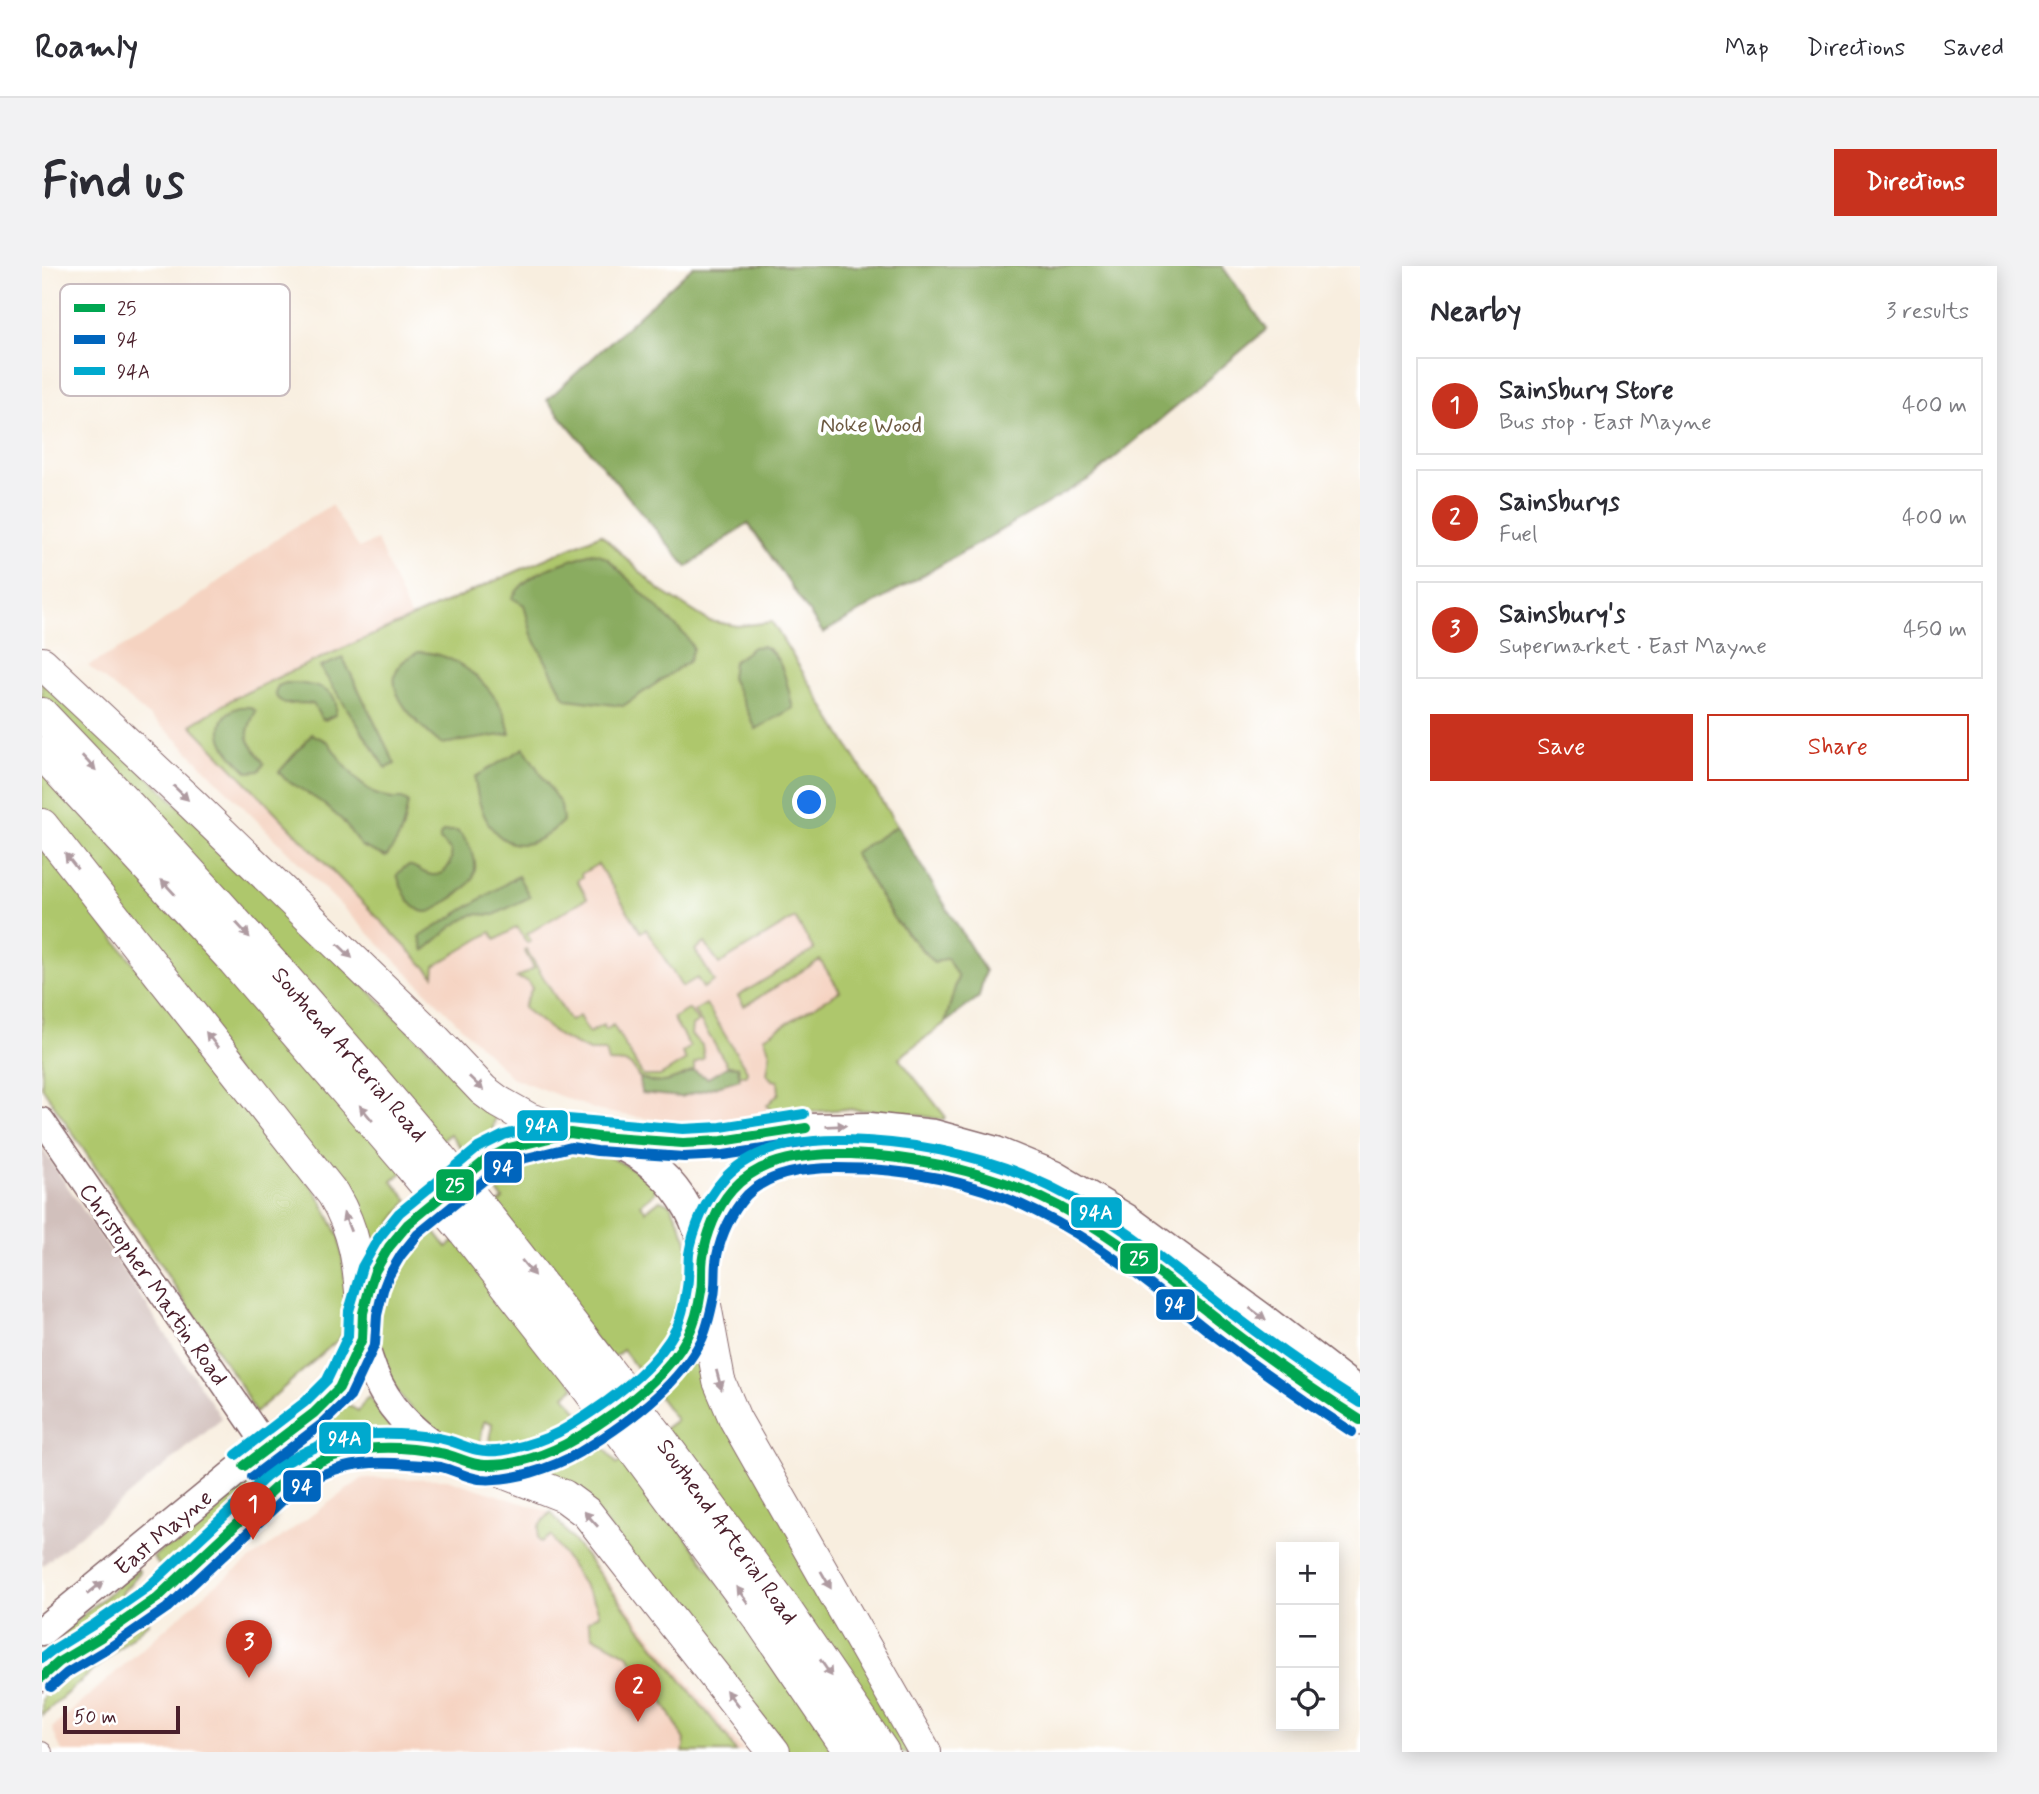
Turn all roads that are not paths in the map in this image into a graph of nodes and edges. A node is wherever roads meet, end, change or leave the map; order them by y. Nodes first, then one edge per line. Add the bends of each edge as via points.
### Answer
1 (42, 663) edge
2 (42, 714) edge
3 (42, 753) edge
4 (42, 825) edge
5 (42, 1120) edge
6 (584, 1135) junction
7 (421, 1157) junction
8 (703, 1255) junction
9 (702, 1289) junction
10 (363, 1326) junction
11 (1360, 1393) edge
12 (1360, 1420) edge
13 (646, 1443) junction
14 (267, 1447) junction
15 (447, 1454) junction
16 (485, 1465) junction
17 (42, 1630) edge
18 (42, 1677) edge
19 (774, 1752) edge
20 (850, 1752) edge
21 (883, 1752) edge
22 (925, 1752) edge

1 -> 6 highway via 484,1090 529,1119
2 -> 7 highway, Southend Arterial Road via 241,927
7 -> 3 highway, Southend Arterial Road via 319,1058
10 -> 4 highway via 355,1243 333,1194
5 - 14 street, Christopher Martin Road
6 - 8 main road via 632,1152 664,1176 694,1221
6 - 10 main road, East Mayne via 534,1140 498,1153 408,1224 375,1271
6 -> 11 main road, East Mayne via 700,1143 806,1128 870,1127 934,1134 996,1151 1054,1175 1128,1219
7 - 13 highway, Southend Arterial Road, bridge
8 - 9 main road
8 - 12 main road via 720,1208 731,1192 751,1173 777,1162 809,1155 886,1155 967,1170 1047,1202 1104,1235
9 - 16 main road via 690,1334 669,1365 646,1386 558,1448
9 -> 22 highway via 719,1381 735,1419
10 - 14 main road, East Mayne via 347,1373 331,1398
10 - 15 main road via 378,1384 395,1412
20 -> 13 highway, Southend Arterial Road
13 -> 21 highway, Southend Arterial Road via 776,1597
17 -> 14 main road, East Mayne
15 - 16 main road
15 - 18 main road, East Mayne via 363,1448 307,1464 157,1598
19 -> 16 highway via 587,1513 564,1496

